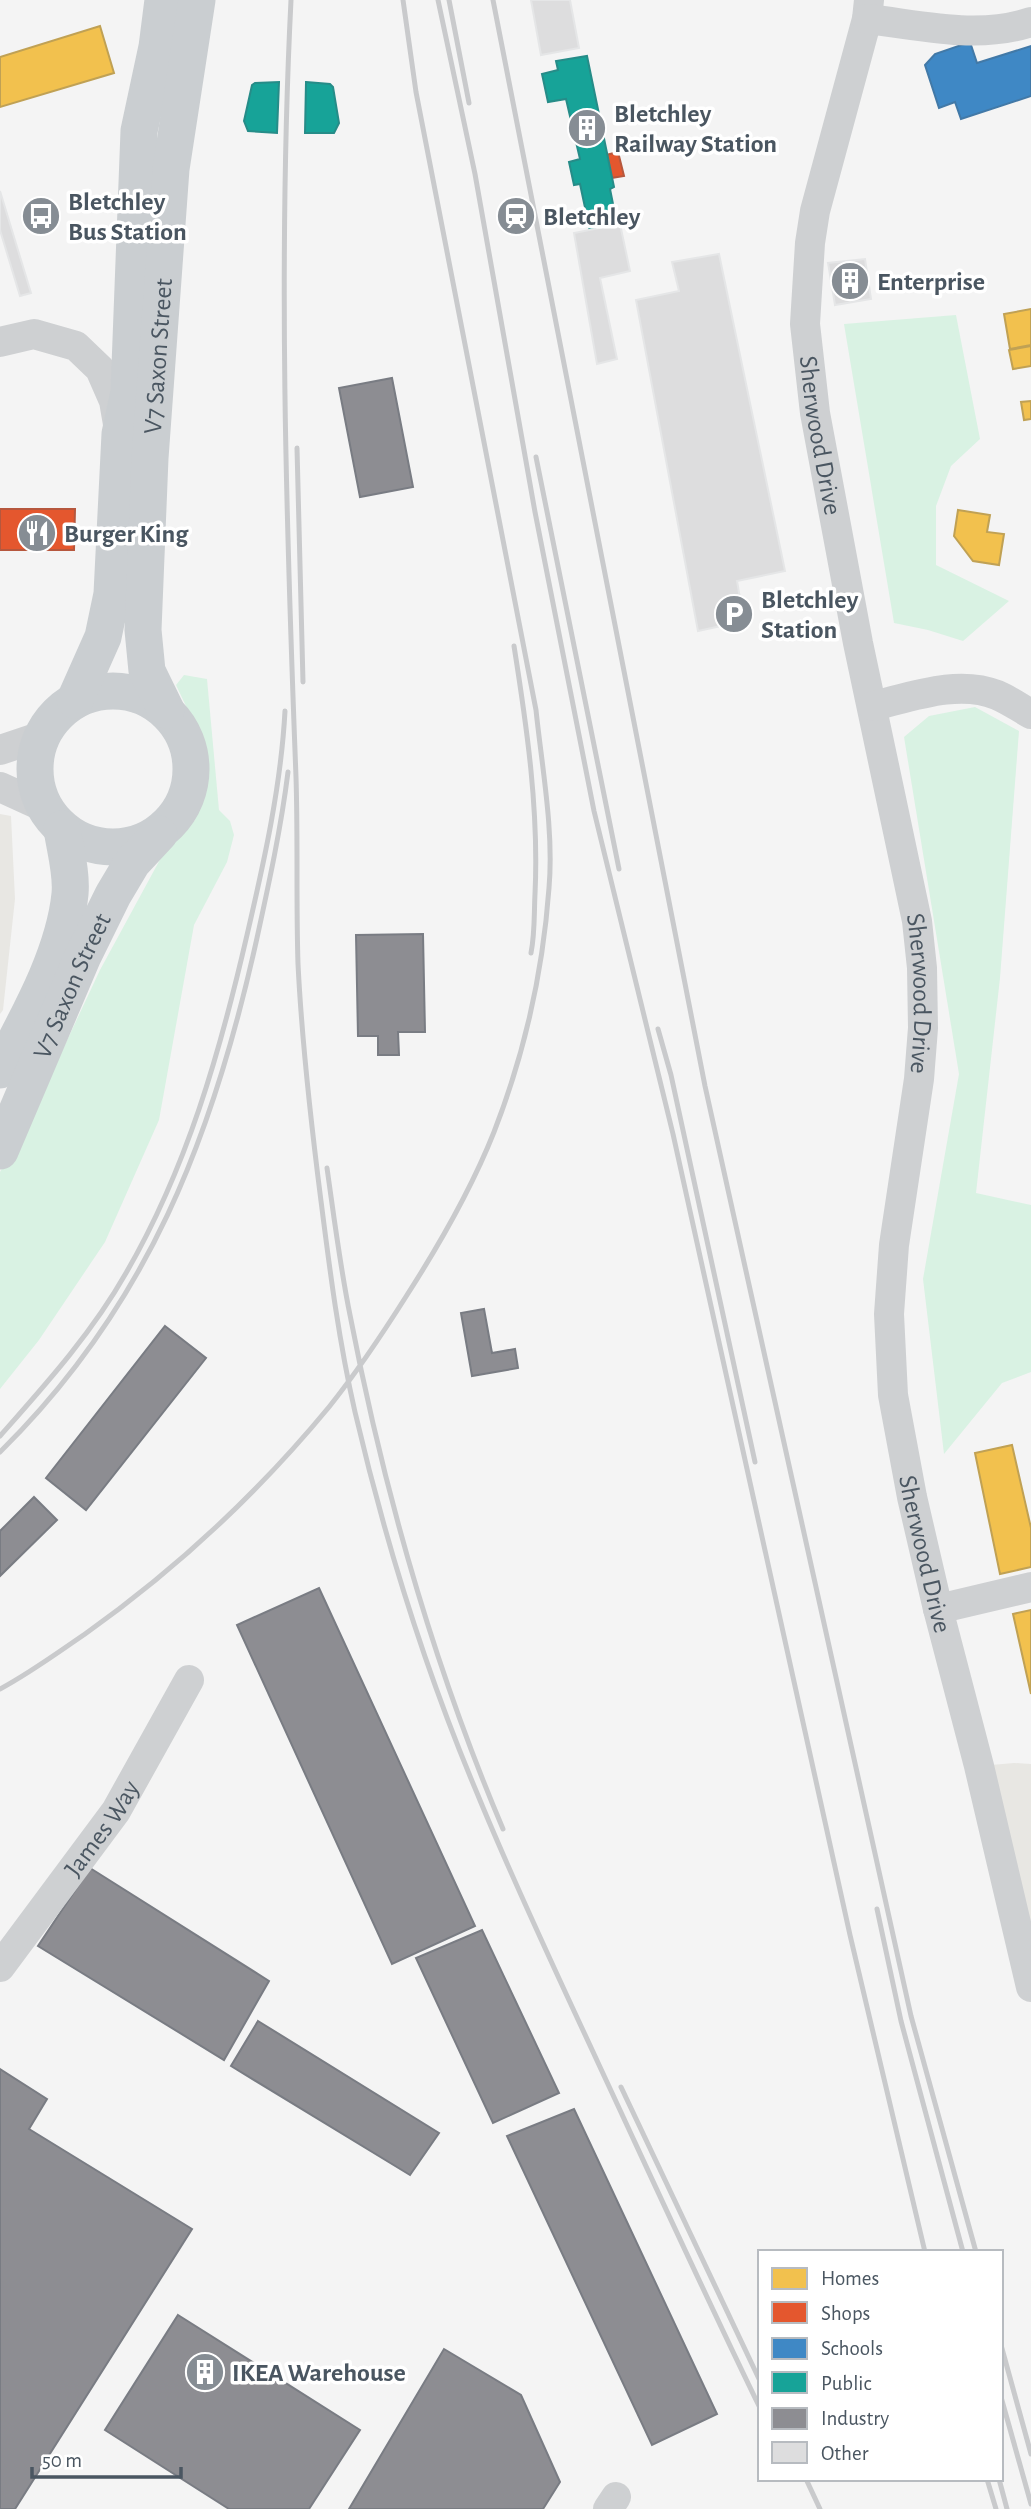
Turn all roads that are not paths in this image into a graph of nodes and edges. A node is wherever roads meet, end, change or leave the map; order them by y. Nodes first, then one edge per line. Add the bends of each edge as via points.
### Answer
1 (163, 0) edge
2 (197, 0) edge
3 (868, 10) edge
4 (1031, 22) edge
5 (0, 342) edge
6 (120, 434) junction
7 (75, 700) junction
8 (873, 706) junction
9 (166, 710) junction
10 (1031, 714) edge
11 (41, 736) junction
12 (0, 750) edge
13 (0, 788) edge
14 (53, 818) junction
15 (162, 831) junction
16 (0, 1070) edge
17 (0, 1151) edge
18 (1031, 1587) edge
19 (938, 1609) junction
20 (189, 1680) dead end
21 (0, 1967) edge
22 (1031, 1987) edge

1 - 6 main road, V7 Saxon Street via 139,131 129,392
2 - 9 main road, V7 Saxon Street via 171,170 150,458 143,630 148,671
3 - 4 street via 975,32
3 - 8 street, Sherwood Drive via 815,211 805,324 815,413
5 - 6 street via 34,334 76,346 100,369 114,401
6 - 7 main road, V7 Saxon Street via 111,594 103,637
7 - 9 main road via 96,691 114,690 142,696
7 - 11 main road via 55,716
8 - 10 street via 973,688 997,694
8 - 19 street, Sherwood Drive via 917,921 922,968 919,1079 894,1245 889,1314 893,1395
9 - 15 main road via 187,742 192,764 182,808
11 - 12 street
11 - 14 main road via 36,784
13 - 14 street
14 - 15 main road via 85,842 111,848 138,844
14 - 16 main road, V7 Saxon Street via 71,891 63,934
15 - 17 main road, V7 Saxon Street via 132,863 113,895
18 - 19 street
19 - 22 street, Sherwood Drive
20 - 21 street, James Way via 116,1811

